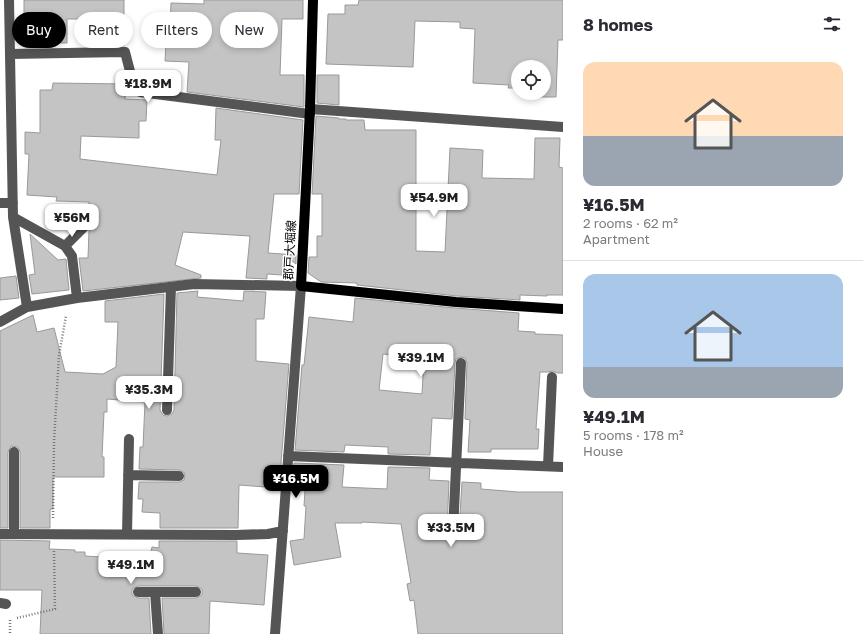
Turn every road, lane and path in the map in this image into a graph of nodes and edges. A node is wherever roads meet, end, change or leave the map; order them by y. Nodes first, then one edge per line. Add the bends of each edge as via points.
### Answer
1 (313, 0) edge
2 (6, 6) edge
3 (10, 54) junction
4 (10, 67) junction
5 (0, 69) edge
6 (310, 112) junction
7 (563, 127) edge
8 (0, 203) edge
9 (13, 203) junction
10 (13, 217) junction
11 (84, 227) dead end
12 (65, 246) junction
13 (301, 286) junction
14 (171, 287) junction
15 (72, 298) junction
16 (27, 307) junction
17 (563, 309) edge
18 (0, 322) edge
19 (461, 363) dead end
20 (552, 377) dead end
21 (167, 410) dead end
22 (129, 439) dead end
23 (14, 452) dead end
24 (288, 456) junction
25 (456, 463) junction
26 (548, 466) junction
27 (563, 467) edge
28 (128, 475) junction
29 (179, 476) dead end
30 (283, 531) junction
31 (453, 531) dead end
32 (0, 534) edge
33 (14, 534) junction
34 (53, 534) junction
35 (127, 534) junction
36 (138, 592) dead end
37 (155, 592) junction
38 (196, 592) dead end
39 (10, 619) dead end
40 (158, 634) edge
41 (275, 634) edge

1 - 6 main road, 郡戸大堀線
2 - 3 street
3 - 4 street
3 - 6 street via 125,52 130,75 140,92
4 - 5 street
4 - 9 street
6 - 7 street
6 - 13 main road, 郡戸大堀線
8 - 9 street
9 - 10 street
10 - 12 street
10 - 16 street
11 - 12 street
12 - 15 street via 72,256
13 - 14 street via 194,284
13 - 17 main road, 郡戸大堀線 via 456,302
13 - 24 street
14 - 15 street
14 - 21 street
15 - 16 street
15 - 34 path via 59,355 54,442
16 - 18 street
19 - 25 street
20 - 26 street
22 - 28 street
23 - 33 street
24 - 25 street
24 - 30 street
25 - 26 street
25 - 31 street
26 - 27 street
28 - 29 street
28 - 35 street
30 - 35 street via 236,535
30 - 41 street
32 - 33 street
33 - 34 street
34 - 35 street
34 - 39 path via 55,608
36 - 37 street
37 - 38 street
37 - 40 street

